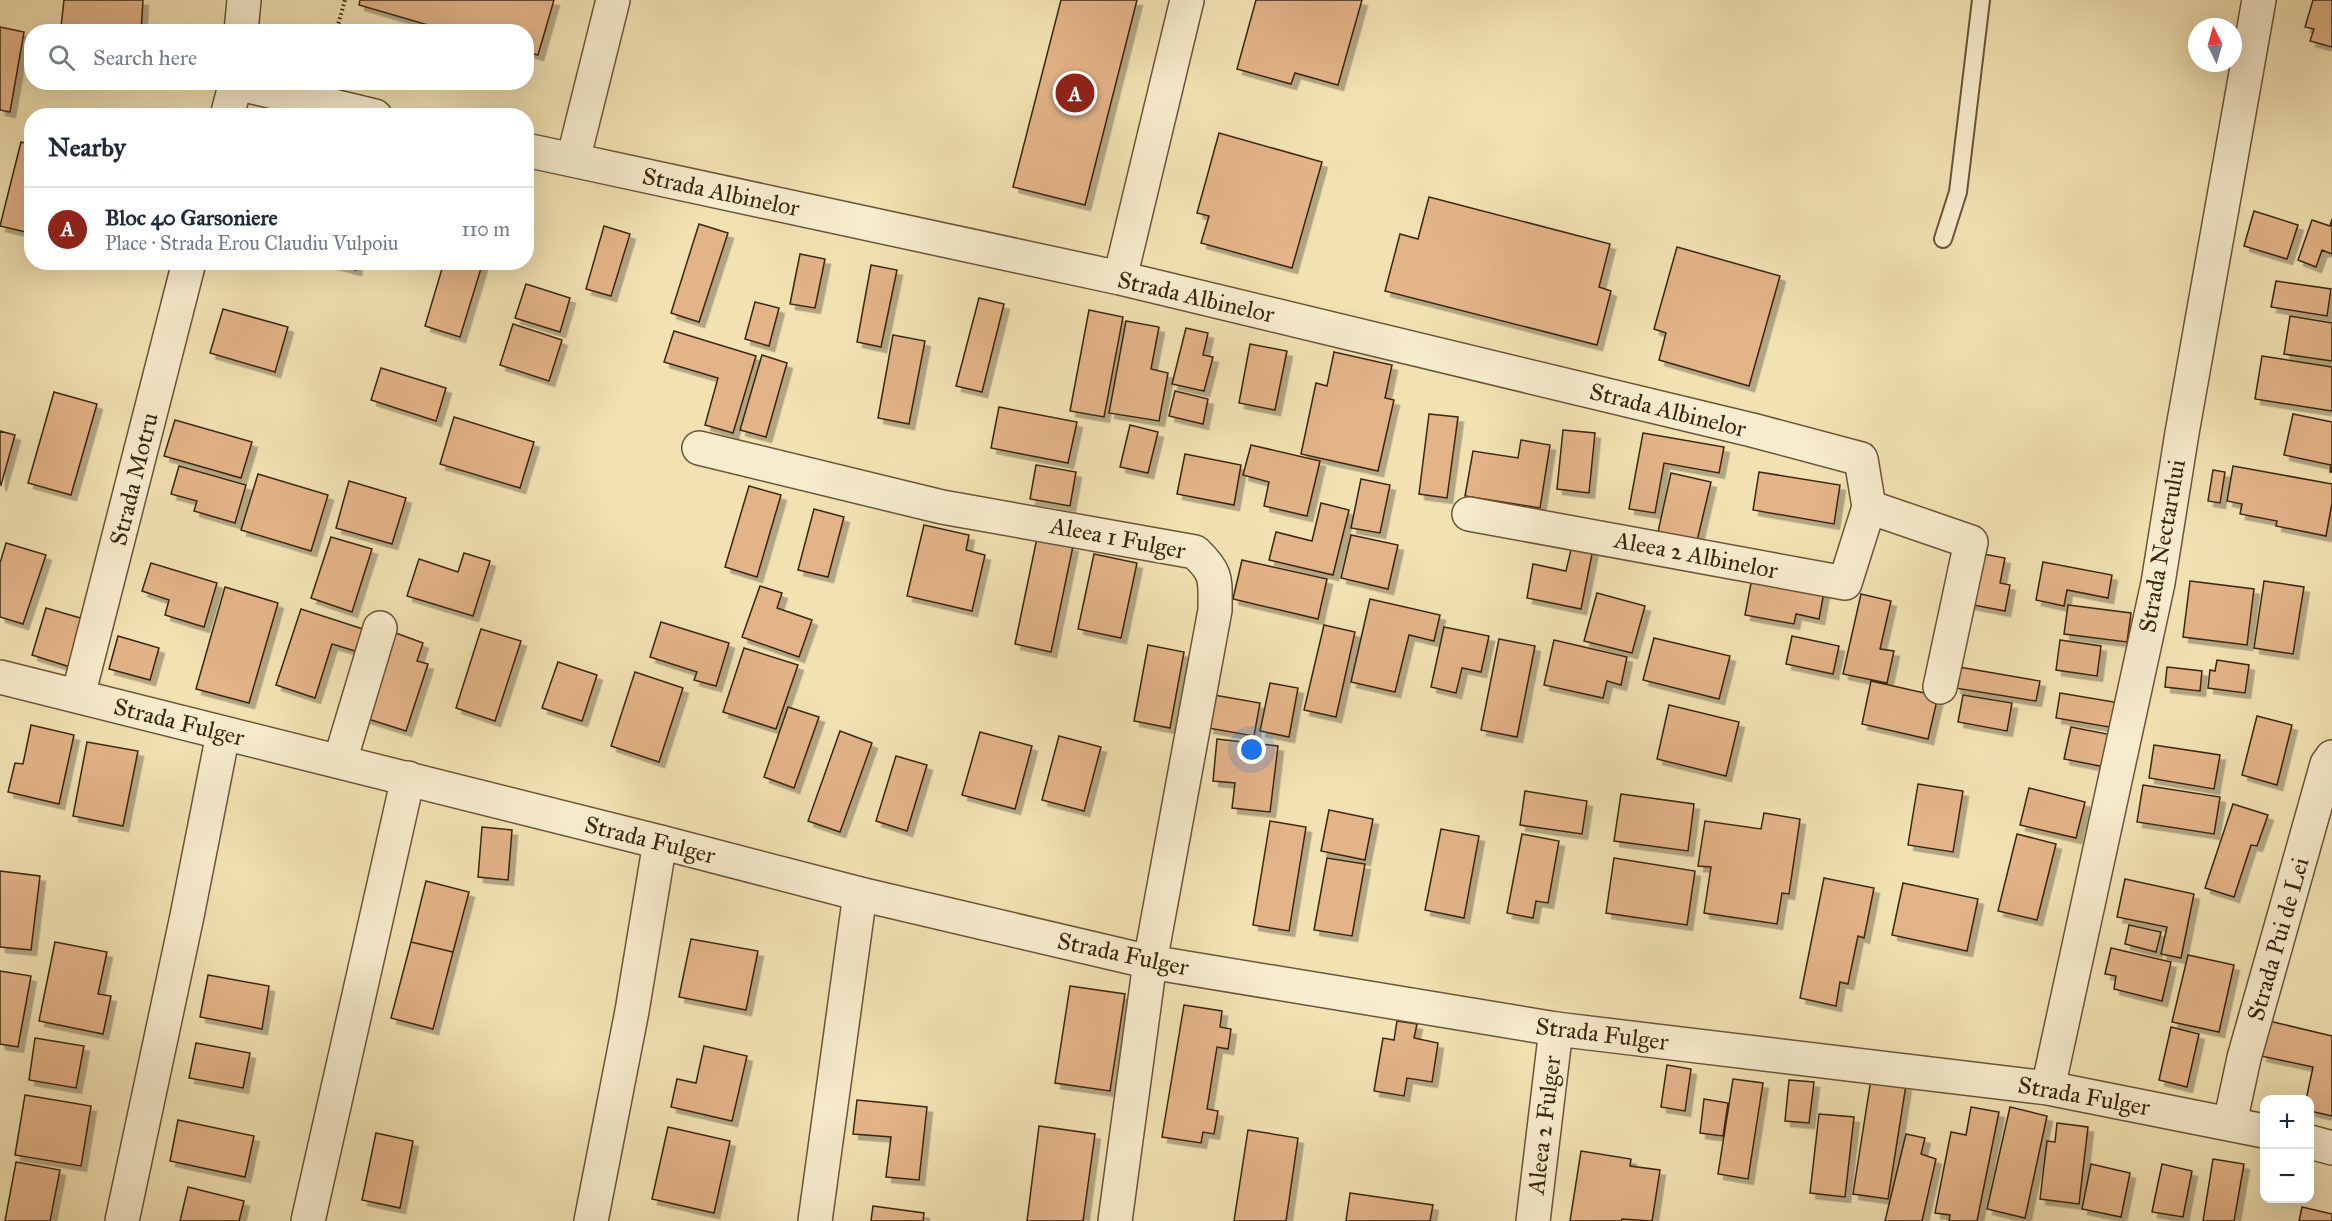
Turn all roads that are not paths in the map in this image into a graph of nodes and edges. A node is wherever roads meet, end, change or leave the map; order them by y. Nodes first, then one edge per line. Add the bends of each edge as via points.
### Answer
1 (244, 0) edge
2 (614, 0) edge
3 (1187, 0) edge
4 (1981, 0) edge
5 (2253, 2) edge
6 (242, 24) edge
7 (234, 90) edge
8 (265, 90) edge
9 (229, 108) edge
10 (341, 108) edge
11 (534, 156) edge
12 (573, 159) junction
13 (1943, 239) dead end
14 (187, 270) edge
15 (1120, 278) junction
16 (699, 448) dead end
17 (1869, 507) junction
18 (1469, 514) dead end
19 (381, 628) dead end
20 (0, 677) edge
21 (1940, 687) dead end
22 (78, 696) junction
23 (223, 734) junction
24 (2332, 757) edge
25 (340, 761) junction
26 (408, 778) junction
27 (660, 842) junction
28 (860, 894) junction
29 (1150, 962) junction
30 (1556, 1029) junction
31 (2048, 1088) junction
32 (2230, 1123) junction
33 (2260, 1130) edge
34 (2314, 1143) edge
35 (2332, 1148) edge
36 (122, 1221) edge
37 (308, 1221) edge
38 (591, 1221) edge
39 (815, 1221) edge
40 (1115, 1221) edge
41 (1533, 1221) edge

1 - 6 street
2 - 12 street
3 - 15 street
4 - 13 lane via 1958,192
5 - 31 street, Strada Nectarului via 2158,583
7 - 9 street
8 - 10 street
11 - 12 street, Strada Albinelor
12 - 15 street, Strada Albinelor
14 - 22 street, Strada Motru
15 - 17 street, Strada Albinelor via 1861,459
16 - 29 street, Aleea 1 Fulger via 942,507 1195,552 1211,567 1215,610
17 - 18 street, Aleea 2 Albinelor via 1845,583
17 - 21 street via 1971,542
19 - 25 street
20 - 22 street, Strada Fulger
22 - 23 street, Strada Fulger
23 - 25 street, Strada Fulger
23 - 36 street
24 - 32 street, Strada Pui de Lei via 2247,1047
25 - 26 street, Strada Fulger
26 - 27 street, Strada Fulger
26 - 37 street
27 - 28 street, Strada Fulger
27 - 38 street
28 - 29 street, Strada Fulger
28 - 39 street
29 - 30 street, Strada Fulger
29 - 40 street, Aleea 1 Fulger
30 - 31 street, Strada Fulger
30 - 41 street, Aleea 2 Fulger
31 - 32 street, Strada Fulger
32 - 33 street, Strada Fulger
34 - 35 street

